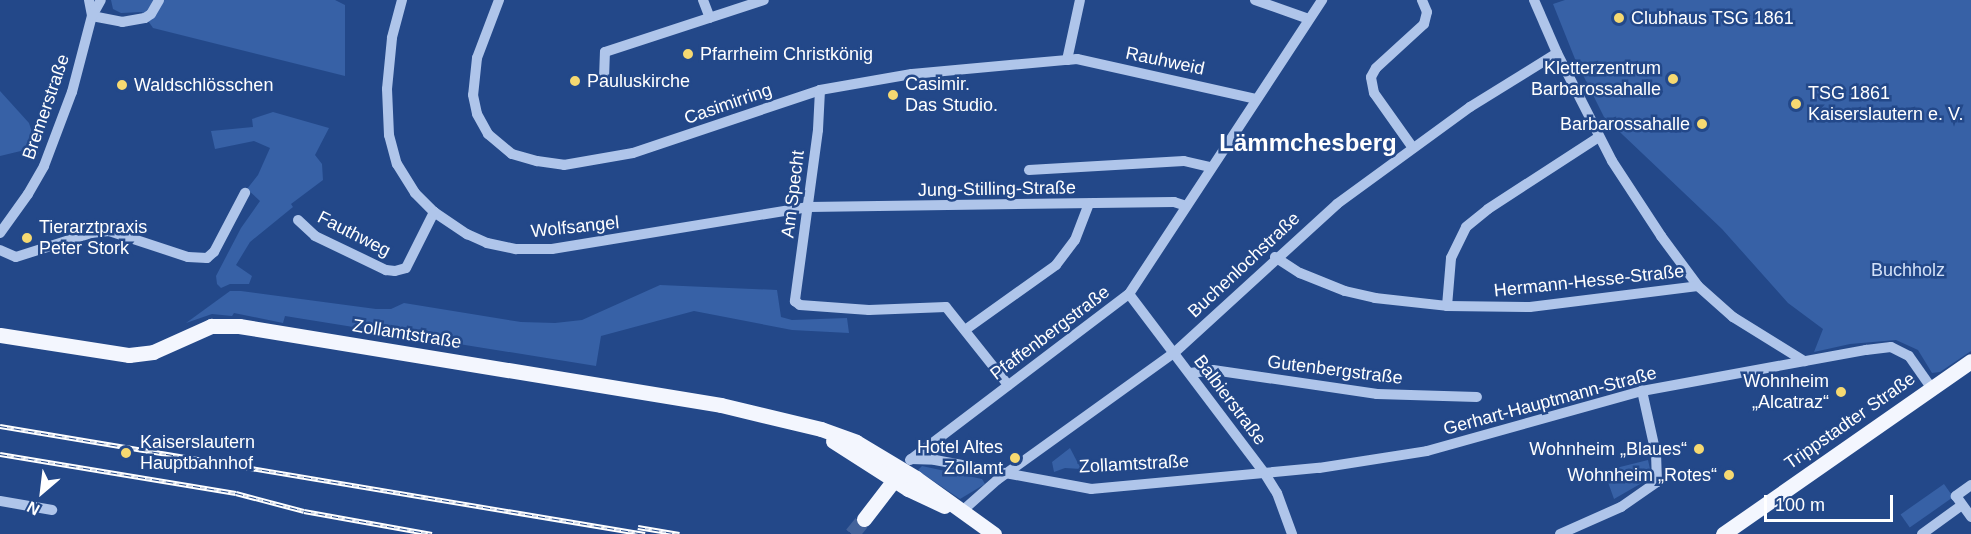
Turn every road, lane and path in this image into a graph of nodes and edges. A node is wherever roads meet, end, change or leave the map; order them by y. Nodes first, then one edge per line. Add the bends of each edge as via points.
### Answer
1 (89, 0) edge
2 (101, 0) edge
3 (159, 0) edge
4 (402, 0) edge
5 (499, 0) edge
6 (703, 0) edge
7 (764, 0) edge
8 (1080, 0) edge
9 (1255, 0) edge
10 (1322, 0) edge
11 (1422, 0) edge
12 (1534, 0) edge
13 (92, 16) junction
14 (710, 18) junction
15 (1309, 19) junction
16 (1557, 53) junction
17 (1067, 60) junction
18 (604, 79) dead end
19 (820, 90) junction
20 (1256, 99) junction
21 (1599, 138) junction
22 (1413, 148) junction
23 (1210, 167) junction
24 (1029, 170) dead end
25 (245, 193) dead end
26 (1089, 204) junction
27 (1185, 206) junction
28 (809, 207) junction
29 (434, 212) junction
30 (298, 220) dead end
31 (0, 233) edge
32 (0, 250) edge
33 (1275, 257) junction
34 (1698, 286) junction
35 (1129, 294) junction
36 (1447, 306) junction
37 (966, 330) junction
38 (0, 335) edge
39 (1174, 352) junction
40 (1971, 361) edge
41 (1804, 362) junction
42 (1190, 373) junction
43 (1008, 385) junction
44 (1931, 388) junction
45 (1642, 391) junction
46 (1477, 396) dead end
47 (934, 441) junction
48 (935, 460) junction
49 (902, 469) junction
50 (1265, 474) junction
51 (1008, 476) junction
52 (1971, 485) edge
53 (0, 501) edge
54 (1962, 505) junction
55 (52, 510) dead end
56 (961, 512) junction
57 (1971, 517) edge
58 (864, 519) tunnel mouth
59 (994, 534) edge
60 (1292, 534) edge
61 (1560, 534) edge
62 (1723, 534) edge
63 (1922, 534) edge

1 - 13 street, Bremerstraße
2 - 13 street, Bremerstraße
3 - 13 street via 145,18 122,21
4 - 29 street, Wolfsangel via 388,73 389,135 405,178
5 - 19 street, Casimirring via 477,58 475,106 488,134 526,159 564,165 613,158
6 - 14 street
7 - 14 street
8 - 17 street
9 - 15 street
10 - 15 street, Pfaffenbergstraße
11 - 22 street via 1427,12 1424,24 1371,77 1374,93
12 - 16 street
13 - 31 street, Bremerstraße via 72,92 44,166
14 - 18 street via 605,52
15 - 20 street, Pfaffenbergstraße
16 - 21 street
16 - 22 street, Buchenlochstraße
17 - 19 street, Casimirring via 912,74
17 - 20 street, Rauhweid via 1077,59
19 - 28 street, Am Specht
20 - 23 street, Pfaffenbergstraße
21 - 34 street
21 - 36 street via 1466,227 1451,258
22 - 33 street, Buchenlochstraße via 1337,204
23 - 24 street via 1184,161
23 - 27 street, Pfaffenbergstraße
25 - 32 street via 214,252 207,258 188,257 109,231 16,257
26 - 27 street, Jung-Stilling-Straße via 1174,202
26 - 28 street, Jung-Stilling-Straße
26 - 37 street via 1075,240 1056,265
27 - 35 street, Pfaffenbergstraße
28 - 29 street, Wolfsangel via 552,249 516,249 487,243
28 - 37 street, Am Specht via 795,301 800,305 901,310 940,305 952,312
29 - 30 street, Fauthweg via 406,268 395,271 315,236
33 - 36 street, Hermann-Hesse-Straße via 1300,273 1344,291
33 - 39 street, Buchenlochstraße
34 - 36 street, Hermann-Hesse-Straße via 1530,307
34 - 41 street via 1733,317
35 - 39 street, Balbierstraße
35 - 43 street, Pfaffenbergstraße
37 - 43 street
38 - 49 main road, Zollamtstraße via 137,355 158,350 204,328 239,326 721,405 821,429 856,442
39 - 42 street, Balbierstraße
39 - 51 street, Buchenlochstraße
40 - 44 main road, Trippstadter Straße
41 - 44 street, Gerhart-Hauptmann-Straße via 1892,348 1909,356
41 - 45 street, Gerhart-Hauptmann-Straße
42 - 46 street, Gutenbergstraße via 1213,370 1377,394
42 - 50 street, Balbierstraße
43 - 47 street, Pfaffenbergstraße
44 - 62 main road, Trippstadter Straße
45 - 50 street, Gerhart-Hauptmann-Straße via 1427,451
45 - 61 street via 1656,454 1657,482 1621,507
47 - 48 street via 930,451
47 - 49 street, Pfaffenbergstraße
48 - 49 street, Zollamtstraße
48 - 51 street, Zollamtstraße
49 - 56 main road
49 - 58 main road
50 - 51 street, Zollamtstraße via 1091,489
50 - 60 street, Balbierstraße
51 - 56 street, Buchenlochstraße via 997,480
52 - 54 street via 1956,496
53 - 55 street
54 - 57 street
54 - 63 street
56 - 59 main road

